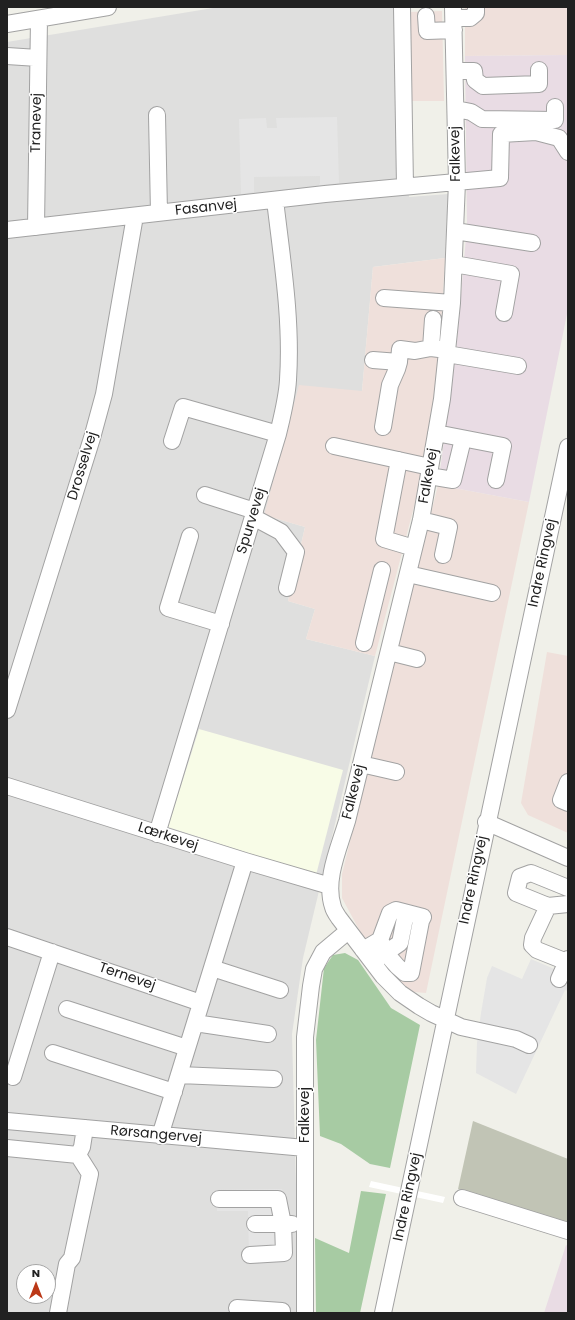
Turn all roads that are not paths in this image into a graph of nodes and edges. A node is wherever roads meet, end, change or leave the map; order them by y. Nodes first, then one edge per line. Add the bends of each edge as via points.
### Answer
1 (108, 7) edge
2 (402, 7) edge
3 (476, 7) edge
4 (426, 16) dead end
5 (454, 18) edge
6 (39, 19) junction
7 (7, 24) edge
8 (7, 56) edge
9 (38, 58) junction
10 (539, 70) dead end
11 (455, 72) junction
12 (555, 107) dead end
13 (456, 109) junction
14 (157, 115) dead end
15 (568, 152) edge
16 (457, 182) junction
17 (406, 186) junction
18 (275, 200) junction
19 (158, 213) junction
20 (135, 216) junction
21 (36, 227) junction
22 (7, 230) edge
23 (455, 231) junction
24 (532, 243) dead end
25 (454, 264) junction
26 (384, 298) dead end
27 (452, 303) junction
28 (504, 313) dead end
29 (433, 319) dead end
30 (431, 348) junction
31 (447, 352) junction
32 (373, 360) dead end
33 (398, 362) junction
34 (518, 366) dead end
35 (383, 427) dead end
36 (436, 433) junction
37 (278, 434) junction
38 (463, 438) junction
39 (172, 441) dead end
40 (334, 446) dead end
41 (568, 447) edge
42 (400, 460) junction
43 (429, 472) junction
44 (496, 480) dead end
45 (205, 495) dead end
46 (254, 514) junction
47 (421, 520) junction
48 (190, 536) dead end
49 (414, 548) junction
50 (443, 555) dead end
51 (382, 570) dead end
52 (408, 574) junction
53 (287, 588) dead end
54 (377, 589) junction
55 (492, 593) dead end
56 (403, 595) junction
57 (221, 624) junction
58 (364, 643) dead end
59 (389, 652) junction
60 (417, 659) dead end
61 (7, 710) edge
62 (361, 764) junction
63 (396, 772) dead end
64 (568, 782) edge
65 (7, 786) edge
66 (568, 802) edge
67 (486, 822) junction
68 (157, 834) junction
69 (568, 858) edge
70 (245, 861) junction
71 (330, 886) junction
72 (568, 888) edge
73 (568, 904) edge
74 (548, 906) junction
75 (348, 931) junction
76 (7, 937) edge
77 (383, 947) junction
78 (52, 952) junction
79 (368, 956) junction
80 (567, 961) edge
81 (212, 968) junction
82 (559, 979) dead end
83 (280, 990) dead end
84 (201, 1003) junction
85 (67, 1009) dead end
86 (445, 1020) junction
87 (195, 1023) junction
88 (268, 1034) dead end
89 (529, 1045) dead end
90 (188, 1048) junction
91 (53, 1053) dead end
92 (179, 1075) junction
93 (13, 1077) dead end
94 (274, 1079) dead end
95 (174, 1092) junction
96 (7, 1122) edge
97 (85, 1128) junction
98 (160, 1136) junction
99 (7, 1148) edge
100 (305, 1148) junction
101 (78, 1155) junction
102 (462, 1198) dead end
103 (219, 1199) dead end
104 (255, 1224) dead end
105 (283, 1224) junction
106 (306, 1224) junction
107 (568, 1230) edge
108 (250, 1255) dead end
109 (237, 1308) dead end
110 (58, 1313) edge
111 (282, 1313) edge
112 (305, 1313) edge
113 (383, 1313) edge

1 - 6 street
2 - 17 street
3 - 5 street via 476,13 470,18
4 - 5 street via 427,30
5 - 11 street, Falkevej
6 - 7 street
6 - 9 street, Tranevej
8 - 9 street
9 - 21 street, Tranevej
10 - 11 street via 539,84 483,86 475,80 474,71
11 - 13 street, Falkevej
12 - 13 street via 555,120 482,119 470,112
13 - 16 street, Falkevej
14 - 19 street
15 - 16 street, Fasanvej via 559,138 536,132 501,134 500,178
16 - 17 street, Fasanvej
16 - 23 street, Falkevej
17 - 18 street, Fasanvej
18 - 19 street, Fasanvej
18 - 37 street, Spurvevej via 288,313 289,349 288,382
19 - 20 street, Fasanvej
20 - 21 street, Fasanvej
20 - 61 street, Drosselvej via 104,394
21 - 22 street, Fasanvej
23 - 24 street
23 - 25 street, Falkevej
25 - 27 street, Falkevej
25 - 28 street via 510,274
26 - 27 street
27 - 31 street, Falkevej
29 - 30 street
30 - 31 street
30 - 33 street via 400,350
31 - 34 street
31 - 36 street, Falkevej
32 - 33 street
33 - 35 street via 390,385
36 - 38 street
36 - 43 street, Falkevej
37 - 39 street via 183,407
37 - 46 street, Spurvevej
38 - 43 street via 453,480
38 - 44 street via 503,446
40 - 42 street
41 - 67 street, Indre Ringvej
42 - 43 street
42 - 49 street via 384,539
43 - 47 street, Falkevej
45 - 46 street
46 - 53 street via 281,532 296,552
46 - 57 street, Spurvevej
47 - 49 street, Falkevej
47 - 50 street via 449,526
48 - 57 street via 168,608
49 - 52 street, Falkevej
51 - 54 street
52 - 55 street
52 - 56 street, Falkevej
54 - 56 street
54 - 58 street
56 - 59 street, Falkevej
57 - 68 street, Spurvevej
59 - 60 street
59 - 62 street, Falkevej
62 - 63 street
62 - 71 street, Falkevej
64 - 66 street via 561,800
65 - 68 street, Lærkevej
67 - 69 street
67 - 86 street, Indre Ringvej
68 - 70 street, Lærkevej
70 - 71 street, Lærkevej
70 - 81 street
71 - 75 street, Falkevej via 333,908
72 - 74 street via 531,873 520,877 516,893
73 - 74 street
74 - 80 street via 532,945 537,950
75 - 79 street, Falkevej
75 - 100 street, Falkevej via 323,952 314,969 306,1037
76 - 78 street, Ternevej
77 - 77 street via 400,943 406,912 423,918 420,921 410,973 405,973 394,964
77 - 79 street
78 - 84 street, Ternevej
78 - 93 street
79 - 86 street, Falkevej via 400,993
80 - 82 street
81 - 83 street
81 - 84 street
84 - 87 street
85 - 90 street
86 - 89 street, Falkevej via 516,1039
86 - 113 street, Indre Ringvej
87 - 88 street
87 - 90 street
90 - 92 street
91 - 95 street
92 - 94 street
92 - 95 street
95 - 98 street
96 - 97 street, Rørsangervej
97 - 98 street, Rørsangervej
97 - 101 street
98 - 100 street, Rørsangervej
99 - 101 street
100 - 106 street, Falkevej
101 - 110 street via 90,1174 72,1258 67,1264
102 - 107 street
103 - 105 street via 278,1199
104 - 105 street
105 - 106 street
105 - 108 street via 284,1253
106 - 112 street, Falkevej
109 - 111 street

